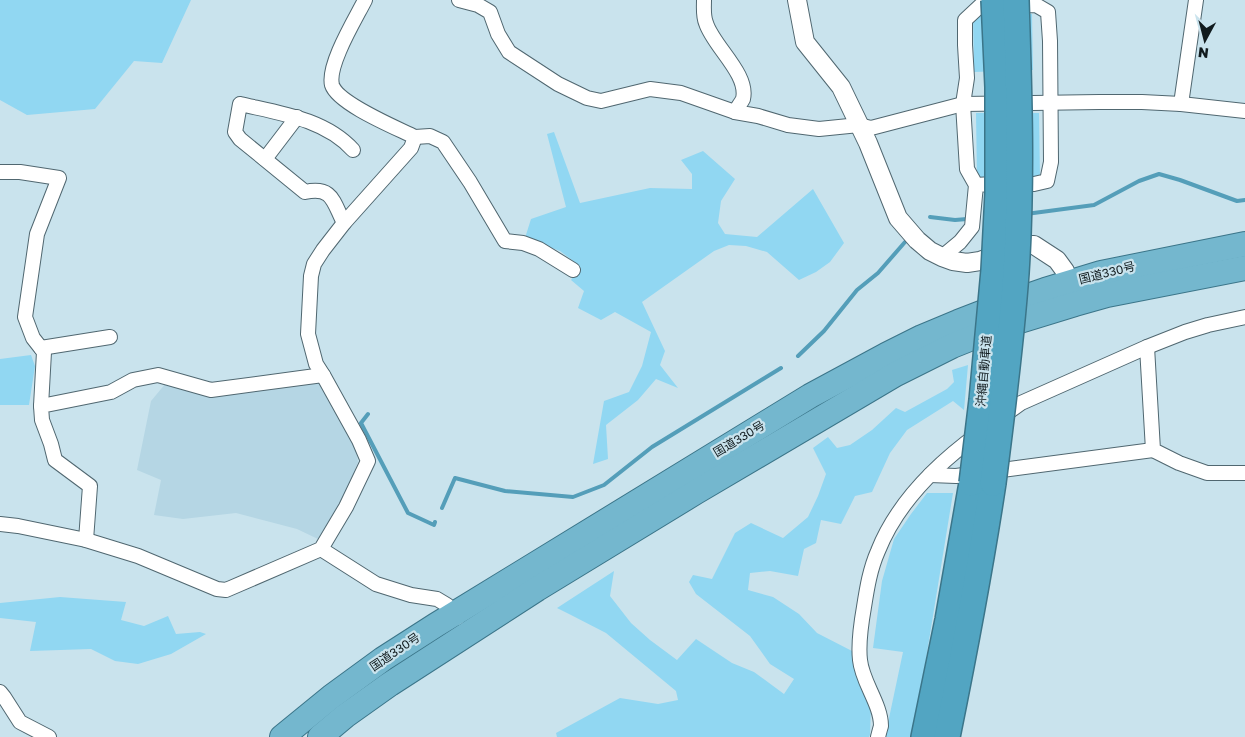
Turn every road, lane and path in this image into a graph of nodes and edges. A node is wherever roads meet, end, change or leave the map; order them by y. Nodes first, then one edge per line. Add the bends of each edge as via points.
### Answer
1 (365, 0) edge
2 (459, 0) edge
3 (704, 0) edge
4 (797, 0) edge
5 (994, 0) edge
6 (1016, 0) edge
7 (1196, 0) edge
8 (1051, 102) junction
9 (963, 104) junction
10 (1181, 104) junction
11 (1245, 111) edge
12 (735, 112) junction
13 (297, 117) junction
14 (859, 125) junction
15 (415, 137) junction
16 (353, 150) dead end
17 (264, 159) junction
18 (0, 172) edge
19 (976, 185) junction
20 (344, 223) junction
21 (1245, 244) edge
22 (942, 257) junction
23 (1245, 268) edge
24 (573, 270) dead end
25 (1072, 293) junction
26 (1245, 317) edge
27 (110, 337) dead end
28 (1147, 347) junction
29 (41, 348) junction
30 (323, 375) junction
31 (40, 406) junction
32 (1153, 450) junction
33 (1245, 473) edge
34 (930, 475) junction
35 (983, 483) junction
36 (0, 524) edge
37 (86, 540) junction
38 (321, 549) junction
39 (461, 624) junction
40 (0, 692) edge
41 (49, 737) edge
42 (282, 737) edge
43 (320, 737) edge
44 (878, 737) edge
45 (924, 737) edge
46 (947, 737) edge

1 - 15 street via 336,57 332,85 339,96 360,110
2 - 12 street via 478,4 490,12 509,52 586,98 601,101 650,89 681,93
3 - 12 street via 706,24 744,86 743,99
4 - 14 street via 805,42 841,87
5 - 35 highway, 沖縄自動車道, bridge via 998,193 982,400
6 - 35 highway, 沖縄自動車道, bridge via 1019,91 1016,272 1007,368
7 - 10 street
8 - 9 street
8 - 9 street via 1048,12 1036,5 980,6 965,20 967,78
8 - 10 street
8 - 19 street via 1051,162 1047,181
9 - 14 street via 870,128
9 - 19 street via 967,169
10 - 11 street
12 - 14 street via 788,126
13 - 16 street via 328,131
13 - 17 street
13 - 17 street via 240,104 235,132
14 - 22 street via 898,218 917,240
15 - 20 street via 411,148
15 - 24 street via 430,136 442,142 505,241 540,249
17 - 20 street via 305,192 324,191 331,196
18 - 29 street via 58,178 36,234 25,317 33,338
19 - 22 street via 972,227
20 - 30 street via 318,257 311,276 308,334 316,364
21 - 25 highway, 国道330号 via 1101,274
22 - 25 street via 967,263 980,262 1015,245 1034,245 1057,260 1065,271
23 - 25 highway, 国道330号 via 1107,295
25 - 39 highway, 国道330号 via 896,374 570,568
26 - 28 street via 1208,325
27 - 29 street
28 - 32 street
28 - 34 street via 1020,403 965,443
29 - 31 street via 44,352
30 - 31 street via 212,390 158,375 133,380 111,392
30 - 38 street via 368,461
31 - 37 street via 55,460 90,486
32 - 33 street via 1207,473
32 - 34 street via 956,476
34 - 44 street via 898,512 877,552 868,583 859,651 861,668 881,725
35 - 45 highway, 沖縄自動車道 via 948,620
35 - 46 highway, 沖縄自動車道 via 982,560
36 - 37 street
37 - 38 street via 226,590
38 - 39 street via 376,584 437,599
39 - 42 highway, 国道330号 via 383,659
39 - 43 highway, 国道330号
40 - 41 street via 20,722

